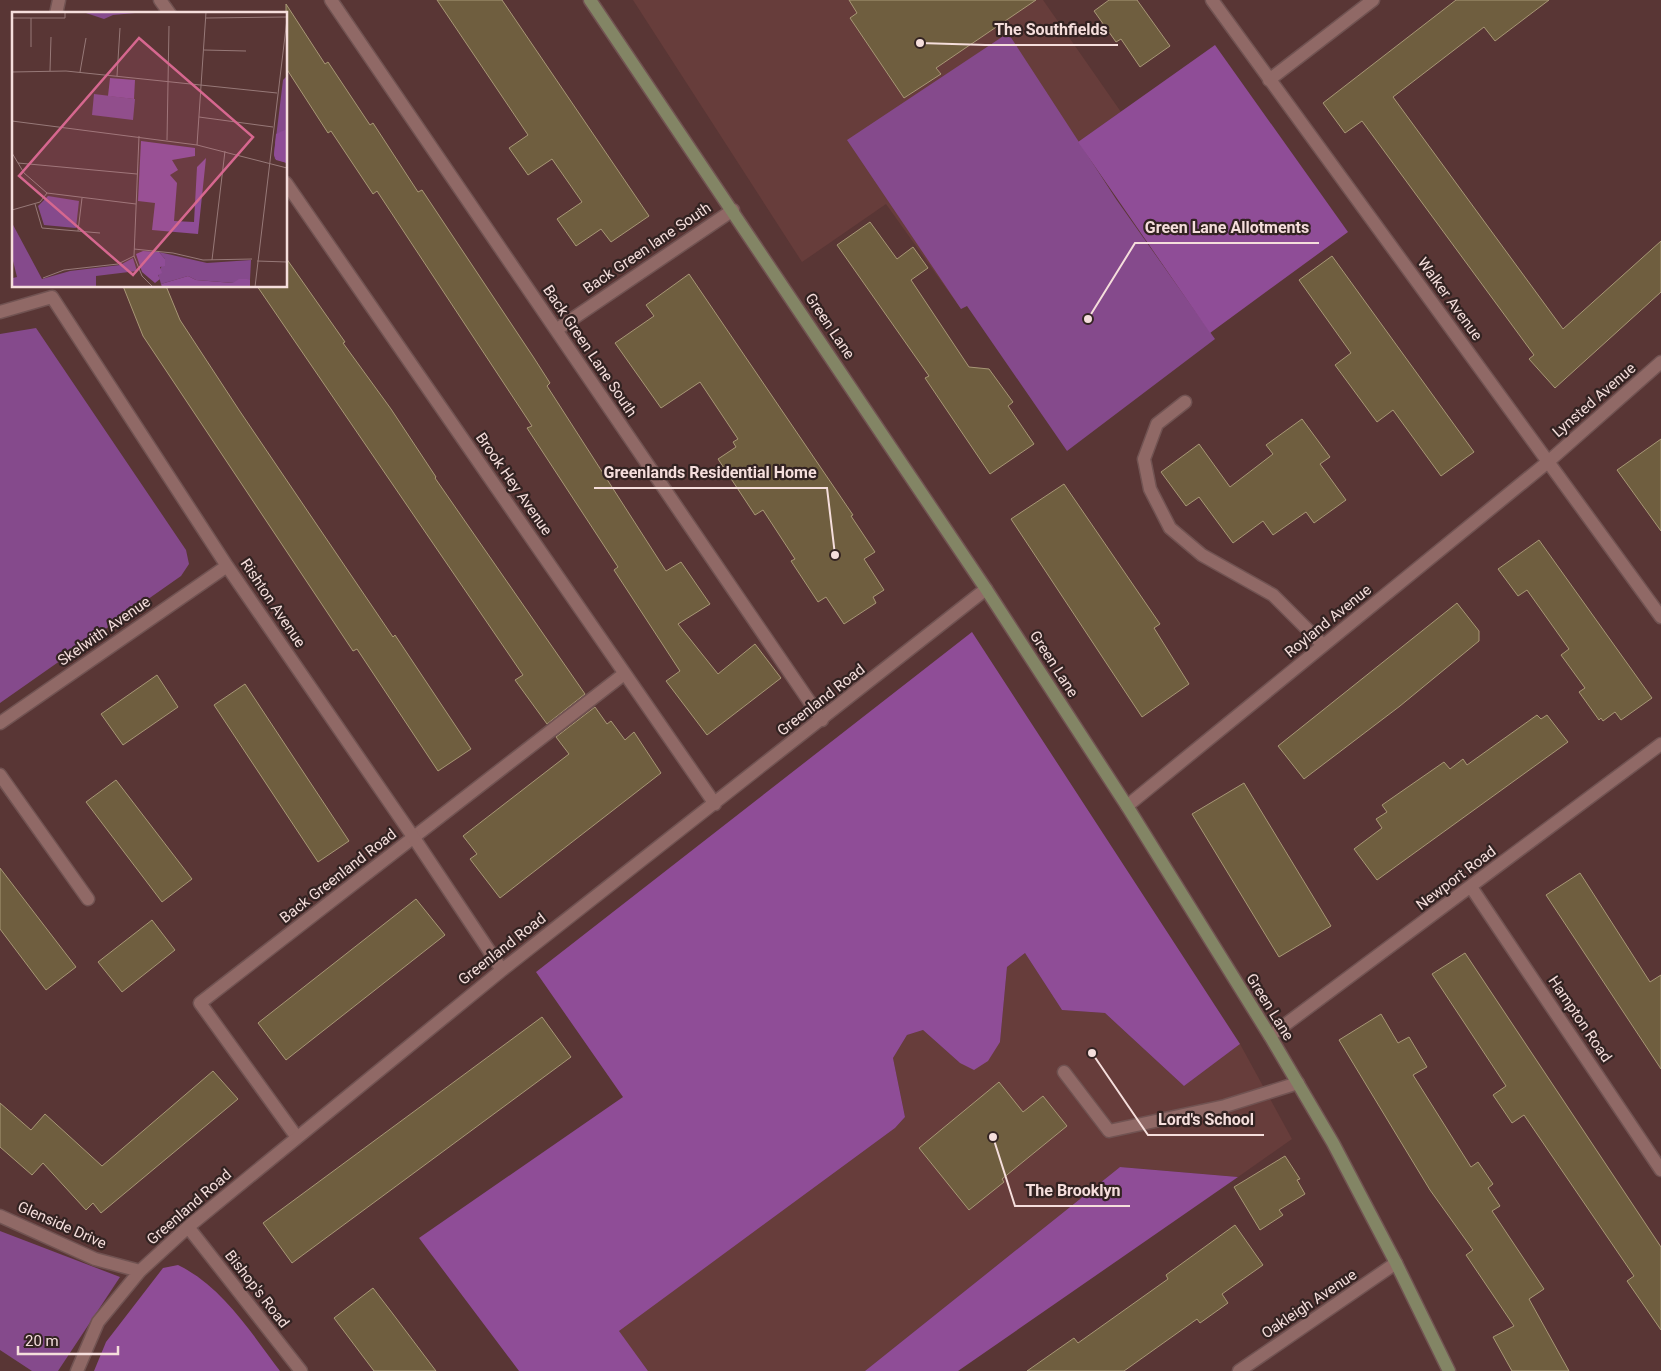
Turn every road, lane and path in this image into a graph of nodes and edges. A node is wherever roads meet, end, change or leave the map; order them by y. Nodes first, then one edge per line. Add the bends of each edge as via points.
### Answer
1 (160, 0) edge
2 (331, 0) edge
3 (590, 0) edge
4 (1212, 0) edge
5 (1373, 0) edge
6 (169, 12) edge
7 (1269, 80) junction
8 (288, 186) edge
9 (732, 210) junction
10 (51, 292) edge
11 (0, 312) edge
12 (556, 330) junction
13 (1661, 362) edge
14 (1185, 402) dead end
15 (1549, 461) junction
16 (228, 566) junction
17 (986, 589) junction
18 (1661, 617) edge
19 (1323, 646) junction
20 (624, 674) junction
21 (822, 720) junction
22 (0, 723) edge
23 (1661, 744) edge
24 (0, 775) edge
25 (715, 804) junction
26 (1127, 806) junction
27 (414, 838) junction
28 (1471, 887) junction
29 (88, 899) dead end
30 (502, 970) junction
31 (1270, 1036) junction
32 (1064, 1072) dead end
33 (1298, 1083) junction
34 (296, 1136) junction
35 (1661, 1170) edge
36 (0, 1216) edge
37 (188, 1227) junction
38 (1396, 1263) junction
39 (140, 1271) junction
40 (77, 1371) edge
41 (301, 1371) edge
42 (1239, 1371) edge
43 (1449, 1371) edge

1 - 6 street
2 - 12 street, Back Green Lane South
3 - 9 street, Green Lane
4 - 7 street, Walker Avenue
5 - 7 street
7 - 15 street, Walker Avenue
8 - 20 street, Brook Hey Avenue
9 - 12 street, Back Green lane South
9 - 17 street, Green Lane
10 - 11 street, Rishton Avenue
10 - 16 street, Rishton Avenue
12 - 21 street, Back Green Lane South
13 - 15 street, Lynsted Avenue
14 - 19 street via 1157,424 1144,459 1150,489 1170,528 1202,555 1273,595
15 - 18 street, Walker Avenue
15 - 19 street, Royland Avenue
16 - 22 street, Skelwith Avenue
16 - 27 street, Rishton Avenue
17 - 21 street, Greenland Road
17 - 26 street, Green Lane
19 - 26 street, Royland Avenue
20 - 25 street, Brook Hey Avenue
20 - 27 street, Back Greenland Road
21 - 25 street, Greenland Road
23 - 28 street, Newport Road
24 - 29 street
25 - 30 street, Greenland Road
26 - 31 street, Green Lane
27 - 30 street, Rishton Avenue
27 - 34 street, Back Greenland Road via 200,1003
28 - 31 street, Newport Road
28 - 35 street, Hampton Road
30 - 34 street, Greenland Road
31 - 33 street, Green Lane
32 - 33 street via 1109,1132 1225,1106
33 - 38 street, Green Lane
34 - 37 street, Greenland Road
36 - 39 street, Glenside Drive via 95,1259
37 - 39 street, Greenland Road
37 - 41 street, Bishop's Road
38 - 42 street, Oakleigh Avenue
38 - 43 street, Green Lane
39 - 40 street, Greenland Road via 98,1322

